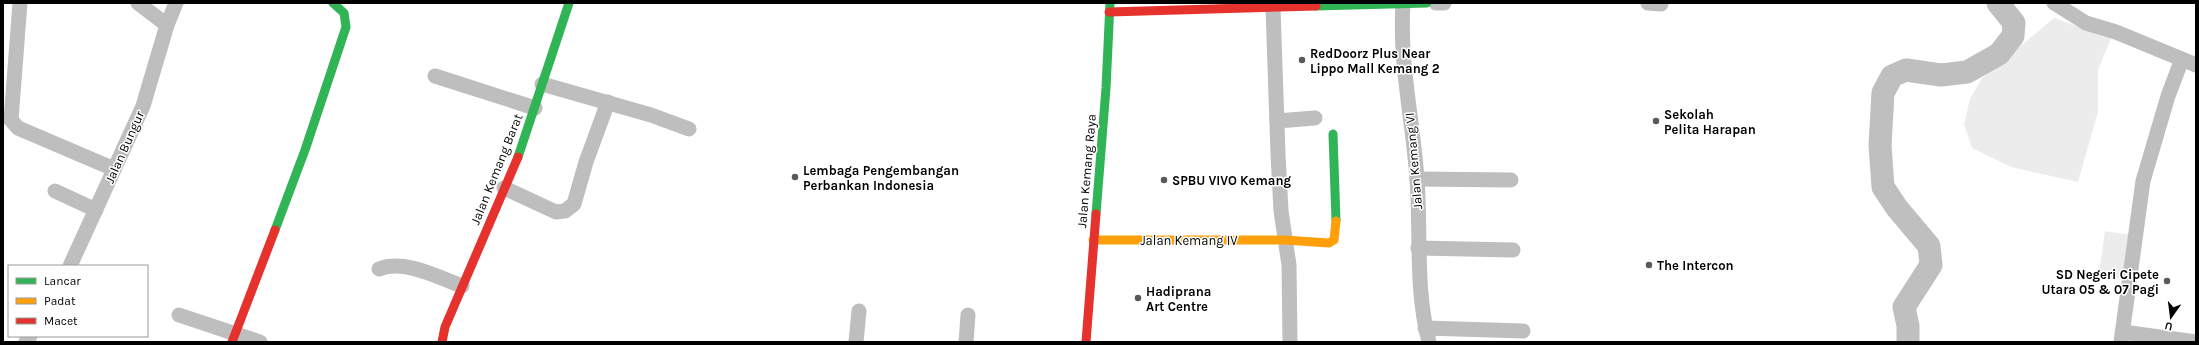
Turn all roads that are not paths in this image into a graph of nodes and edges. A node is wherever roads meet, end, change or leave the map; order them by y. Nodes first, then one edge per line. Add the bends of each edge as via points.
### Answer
1 (20, 3) edge
2 (138, 3) edge
3 (176, 3) edge
4 (334, 3) edge
5 (569, 3) edge
6 (1403, 3) edge
7 (1427, 3) edge
8 (1436, 3) edge
9 (1444, 3) edge
10 (2054, 3) edge
11 (1337, 4) edge
12 (1110, 7) edge
13 (1273, 8) junction
14 (167, 25) junction
15 (2189, 62) edge
16 (435, 76) dead end
17 (542, 84) junction
18 (608, 102) junction
19 (535, 108) junction
20 (1315, 118) dead end
21 (1277, 121) junction
22 (689, 129) dead end
23 (1333, 134) dead end
24 (114, 169) junction
25 (1417, 179) junction
26 (1511, 180) dead end
27 (504, 188) junction
28 (55, 191) dead end
29 (96, 210) junction
30 (1093, 240) junction
31 (1285, 240) junction
32 (1418, 248) junction
33 (1513, 250) dead end
34 (70, 265) edge
35 (379, 269) dead end
36 (462, 286) junction
37 (859, 311) dead end
38 (179, 315) dead end
39 (968, 315) dead end
40 (1523, 331) dead end
41 (1427, 335) edge
42 (2122, 337) edge
43 (233, 338) edge
44 (260, 342) edge
45 (442, 342) edge
46 (856, 342) edge
47 (966, 342) edge
48 (1086, 342) edge
49 (1290, 342) edge
50 (2196, 342) edge

1 - 24 street via 11,120 24,131
2 - 14 street
3 - 14 street, Jalan Bungur
4 - 43 street via 347,16 346,28 305,150
5 - 17 street, Jalan Kemang Barat
6 - 7 street
6 - 11 street
6 - 25 street, Jalan Kemang VI via 1405,76
8 - 9 street
10 - 15 street via 2086,23 2116,32
11 - 13 street
12 - 13 street
12 - 30 street, Jalan Kemang Raya via 1102,152
13 - 21 street
14 - 24 street, Jalan Bungur via 143,106
15 - 42 street via 2168,96 2143,181
16 - 19 street
17 - 18 street
17 - 19 street, Jalan Kemang Barat
18 - 22 street
18 - 27 street via 574,204 570,209 556,212
19 - 27 street, Jalan Kemang Barat
20 - 21 street
21 - 31 street via 1281,211
23 - 31 street, Jalan Kemang IV via 1336,234 1334,240 1318,244
24 - 29 street, Jalan Bungur
25 - 26 street
25 - 32 street, Jalan Kemang VI
27 - 36 street, Jalan Kemang Barat
28 - 29 street
29 - 34 street, Jalan Bungur
30 - 31 street, Jalan Kemang IV
30 - 48 street, Jalan Kemang Raya
31 - 49 street via 1289,265
32 - 33 street
32 - 41 street, Jalan Kemang VI
35 - 36 street via 404,266
36 - 45 street, Jalan Kemang Barat via 444,327
37 - 46 street
38 - 43 street
39 - 47 street
40 - 41 street
42 - 50 street
43 - 44 street

